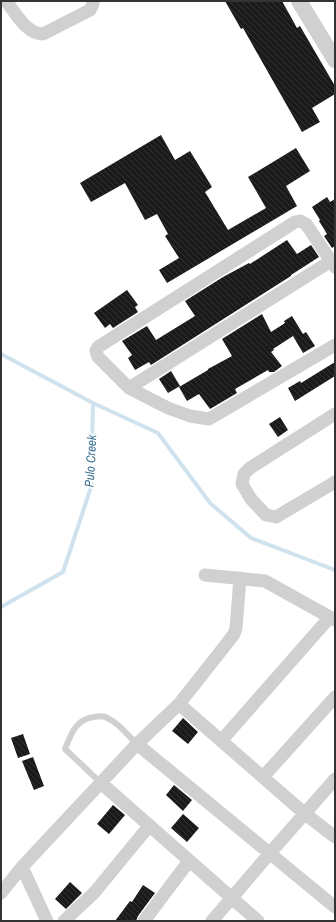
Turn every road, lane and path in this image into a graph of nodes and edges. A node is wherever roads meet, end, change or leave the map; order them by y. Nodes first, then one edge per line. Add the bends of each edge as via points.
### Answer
1 (6, 1) edge
2 (93, 1) edge
3 (299, 1) edge
4 (335, 60) edge
5 (333, 264) edge
6 (335, 345) edge
7 (129, 388) junction
8 (335, 414) edge
9 (335, 482) edge
10 (205, 575) dead end
11 (240, 578) junction
12 (332, 619) edge
13 (335, 697) edge
14 (179, 704) junction
15 (221, 741) junction
16 (137, 744) junction
17 (263, 777) junction
18 (335, 779) edge
19 (101, 783) junction
20 (304, 813) junction
21 (148, 826) junction
22 (335, 837) edge
23 (270, 853) junction
24 (189, 861) junction
25 (22, 866) junction
26 (1, 893) edge
27 (232, 898) junction
28 (335, 907) edge
29 (47, 921) edge
30 (64, 921) edge
31 (144, 921) edge
32 (212, 921) edge
33 (258, 921) edge

1 - 2 street via 28,29 36,34 43,34 90,10
3 - 4 street
5 - 7 street
5 - 7 street via 306,224 295,222 98,347 98,357
6 - 7 street via 210,419 190,416 168,408
8 - 9 street via 250,468 244,474 242,484 266,514 276,517
10 - 11 street
11 - 12 street via 265,581
11 - 14 street via 234,634
12 - 15 street
13 - 17 street
14 - 15 street
14 - 16 street
15 - 17 street
16 - 19 street
16 - 19 lane via 109,718 89,717 74,728 65,749
16 - 23 street
17 - 20 street
18 - 20 street
19 - 21 street
19 - 25 street
20 - 22 street
20 - 23 street
21 - 24 street
21 - 30 street via 94,894
23 - 27 street
23 - 28 street
24 - 27 street
24 - 31 street
25 - 26 street
25 - 29 street
27 - 32 street
27 - 33 street

